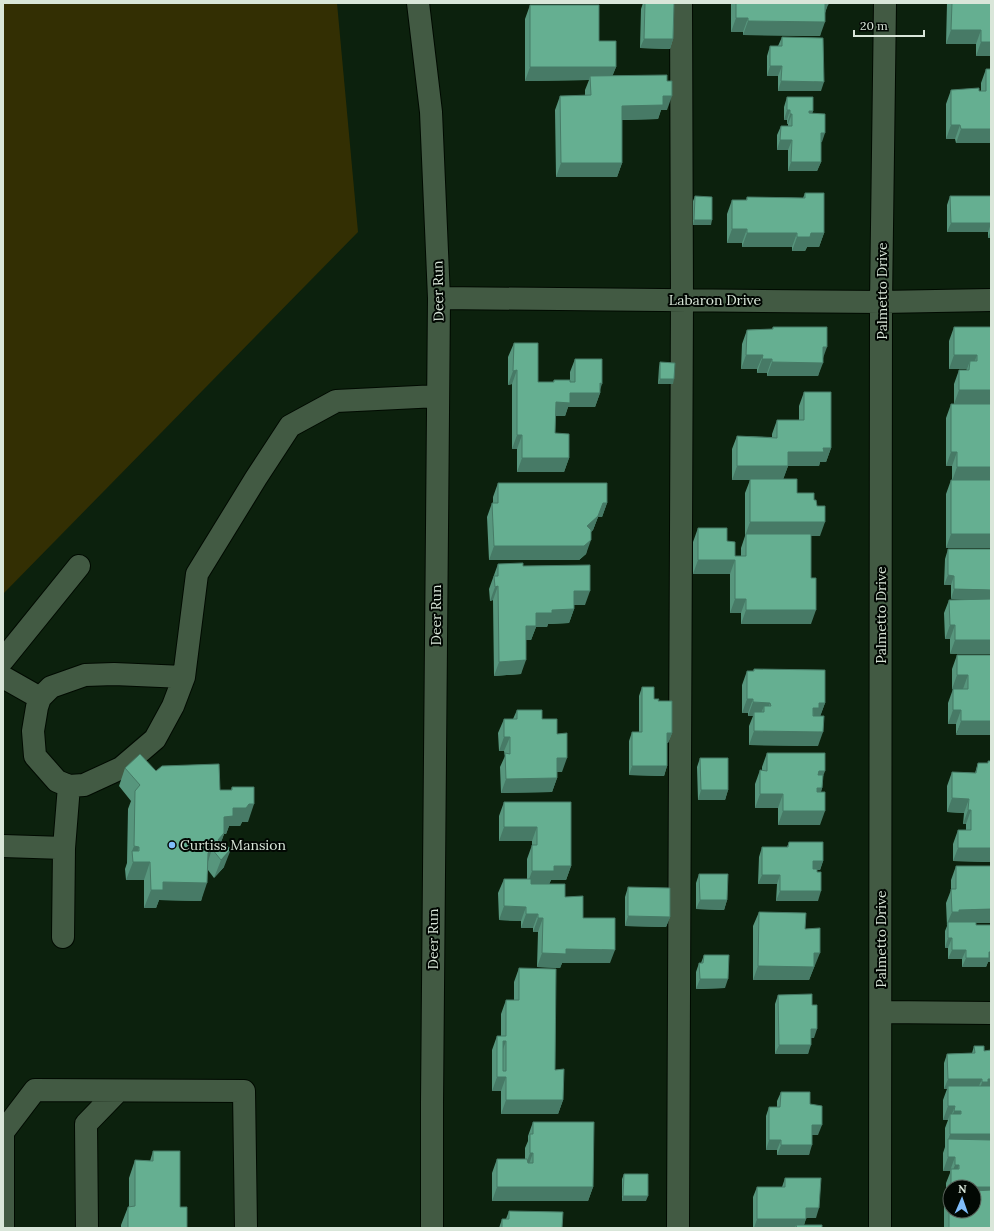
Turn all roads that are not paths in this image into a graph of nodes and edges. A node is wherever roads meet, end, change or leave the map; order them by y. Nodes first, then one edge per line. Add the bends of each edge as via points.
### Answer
1 (418, 3) edge
2 (681, 3) edge
3 (885, 3) edge
4 (439, 298) junction
5 (682, 300) junction
6 (991, 300) edge
7 (881, 302) junction
8 (438, 396) junction
9 (79, 566) dead end
10 (3, 660) edge
11 (3, 677) edge
12 (184, 677) junction
13 (40, 698) junction
14 (68, 786) junction
15 (3, 846) edge
16 (64, 848) junction
17 (63, 937) dead end
18 (881, 1012) junction
19 (991, 1013) edge
20 (118, 1091) junction
21 (3, 1228) edge
22 (87, 1228) edge
23 (246, 1228) edge
24 (432, 1228) edge
25 (678, 1228) edge
26 (880, 1228) edge

1 - 4 street, Deer Run via 431,112
2 - 5 street
3 - 7 street, Palmetto Drive
4 - 5 street, Labaron Drive
4 - 8 street, Deer Run
5 - 7 street, Labaron Drive
5 - 25 street
6 - 7 street, Labaron Drive
7 - 18 street, Palmetto Drive
8 - 12 street via 336,402 290,426 197,574
8 - 24 street, Deer Run
9 - 10 street
11 - 13 street
12 - 13 street via 85,675 51,687
12 - 14 street via 173,706 155,739 122,768 84,785
13 - 14 street via 33,731 35,756 58,781
14 - 16 street
15 - 16 street
16 - 17 street
18 - 19 street
18 - 26 street, Palmetto Drive
20 - 21 street via 36,1090 3,1132
20 - 22 street via 86,1124
20 - 23 street via 244,1091

